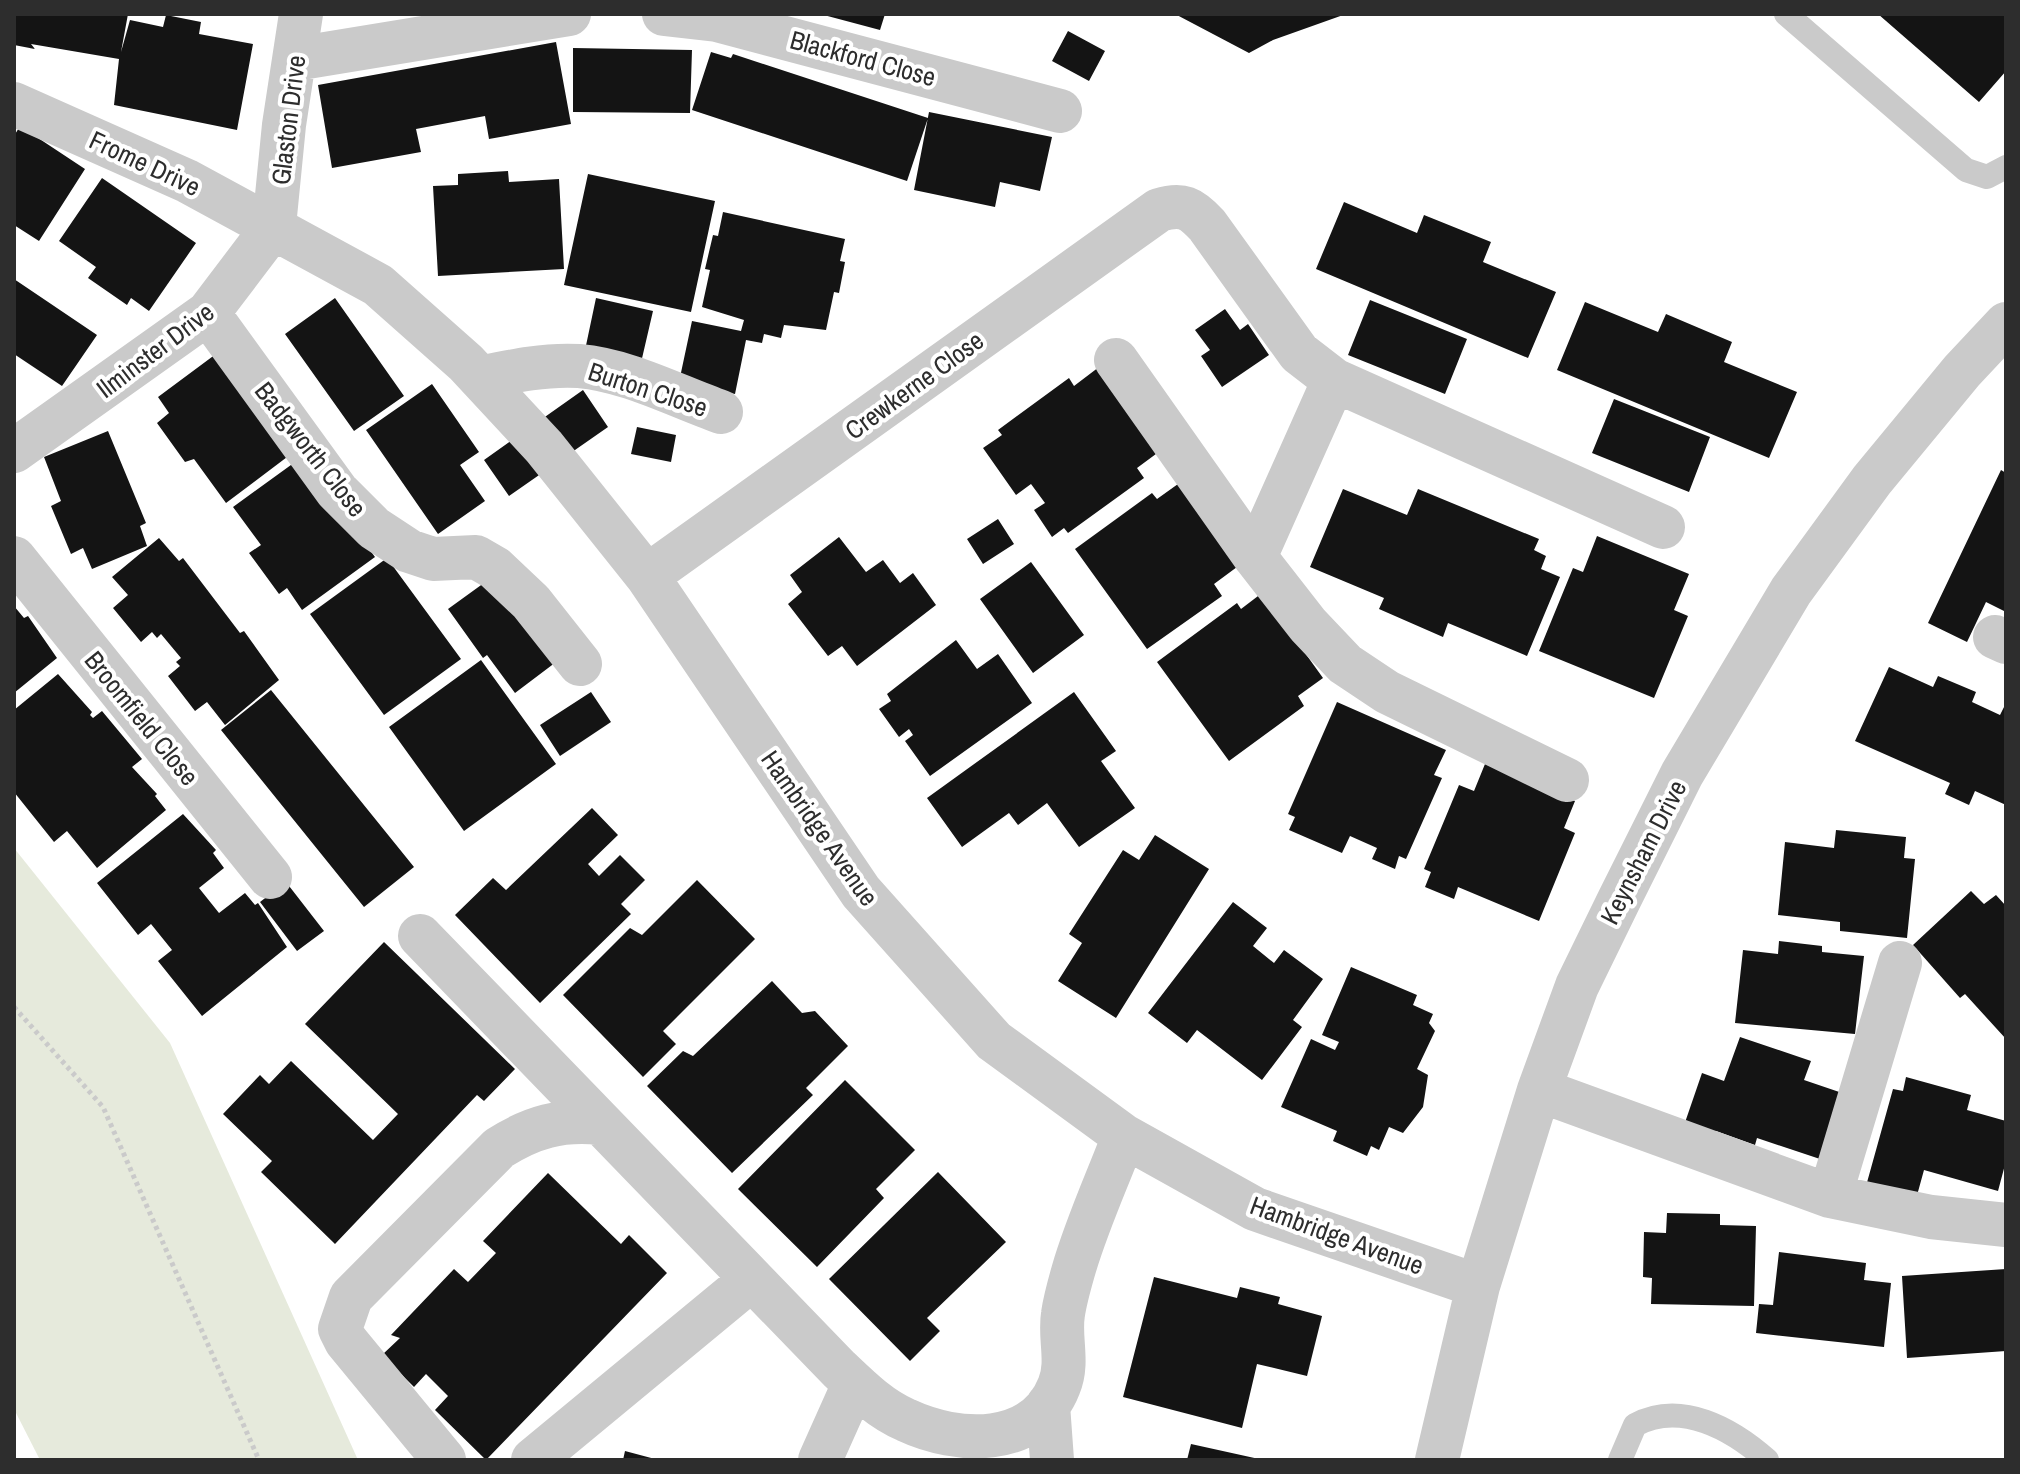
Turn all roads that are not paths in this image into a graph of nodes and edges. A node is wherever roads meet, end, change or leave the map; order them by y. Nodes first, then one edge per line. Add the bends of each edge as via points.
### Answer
1 (301, 14) edge
2 (569, 14) edge
3 (664, 14) edge
4 (1786, 14) edge
5 (295, 59) junction
6 (14, 104) edge
7 (1060, 111) dead end
8 (2006, 167) edge
9 (274, 226) junction
10 (208, 313) junction
11 (2006, 324) edge
12 (1116, 360) dead end
13 (480, 378) junction
14 (1334, 380) junction
15 (721, 412) dead end
16 (14, 451) edge
17 (1663, 527) dead end
18 (1255, 557) junction
19 (14, 558) edge
20 (647, 576) junction
21 (580, 664) dead end
22 (1567, 780) dead end
23 (270, 877) dead end
24 (420, 936) dead end
25 (1900, 963) dead end
26 (1539, 1090) junction
27 (600, 1123) junction
28 (1124, 1136) junction
29 (1830, 1196) junction
30 (2006, 1225) edge
31 (752, 1279) junction
32 (1478, 1286) junction
33 (854, 1384) junction
34 (1048, 1405) junction
35 (444, 1460) edge
36 (533, 1460) edge
37 (820, 1460) edge
38 (1052, 1460) edge
39 (1437, 1460) edge
40 (1620, 1460) edge
41 (1767, 1460) edge

1 - 5 street, Glaston Drive
2 - 5 street
3 - 7 street, Blackford Close via 717,20
4 - 8 lane via 1966,170 1987,177
5 - 9 street, Glaston Drive
6 - 9 street, Frome Drive
9 - 10 street, Ilminster Drive
9 - 13 street, Hambridge Avenue via 378,285
10 - 16 street, Ilminster Drive
10 - 21 street, Badgworth Close via 337,491 374,528 409,551 433,559 476,557 495,568 531,602
11 - 26 street, Keynsham Drive via 1872,480 1791,591 1682,774 1577,986
12 - 18 street
13 - 15 street, Burton Close via 539,366 581,366
13 - 20 street, Hambridge Avenue via 544,447
14 - 17 street
14 - 18 street
14 - 20 street, Crewkerne Close via 1299,353 1207,225 1185,206 1159,210
18 - 22 street via 1345,664 1387,692
19 - 23 street, Broomfield Close
20 - 28 street, Hambridge Avenue via 861,892 994,1041
24 - 27 street
25 - 29 street
26 - 29 street
26 - 32 street, Keynsham Drive
27 - 31 street
27 - 35 street via 548,1124 499,1148 363,1283 342,1315 340,1329 346,1341
28 - 32 street, Hambridge Avenue via 1255,1209
28 - 34 street via 1073,1272 1062,1316 1065,1365
29 - 30 street via 1931,1217
31 - 33 street
31 - 36 street
32 - 39 street, Keynsham Drive
33 - 34 street via 907,1421 967,1437 1004,1434 1028,1425
33 - 37 street
34 - 38 street
40 - 41 lane via 1635,1425 1668,1413 1721,1428

